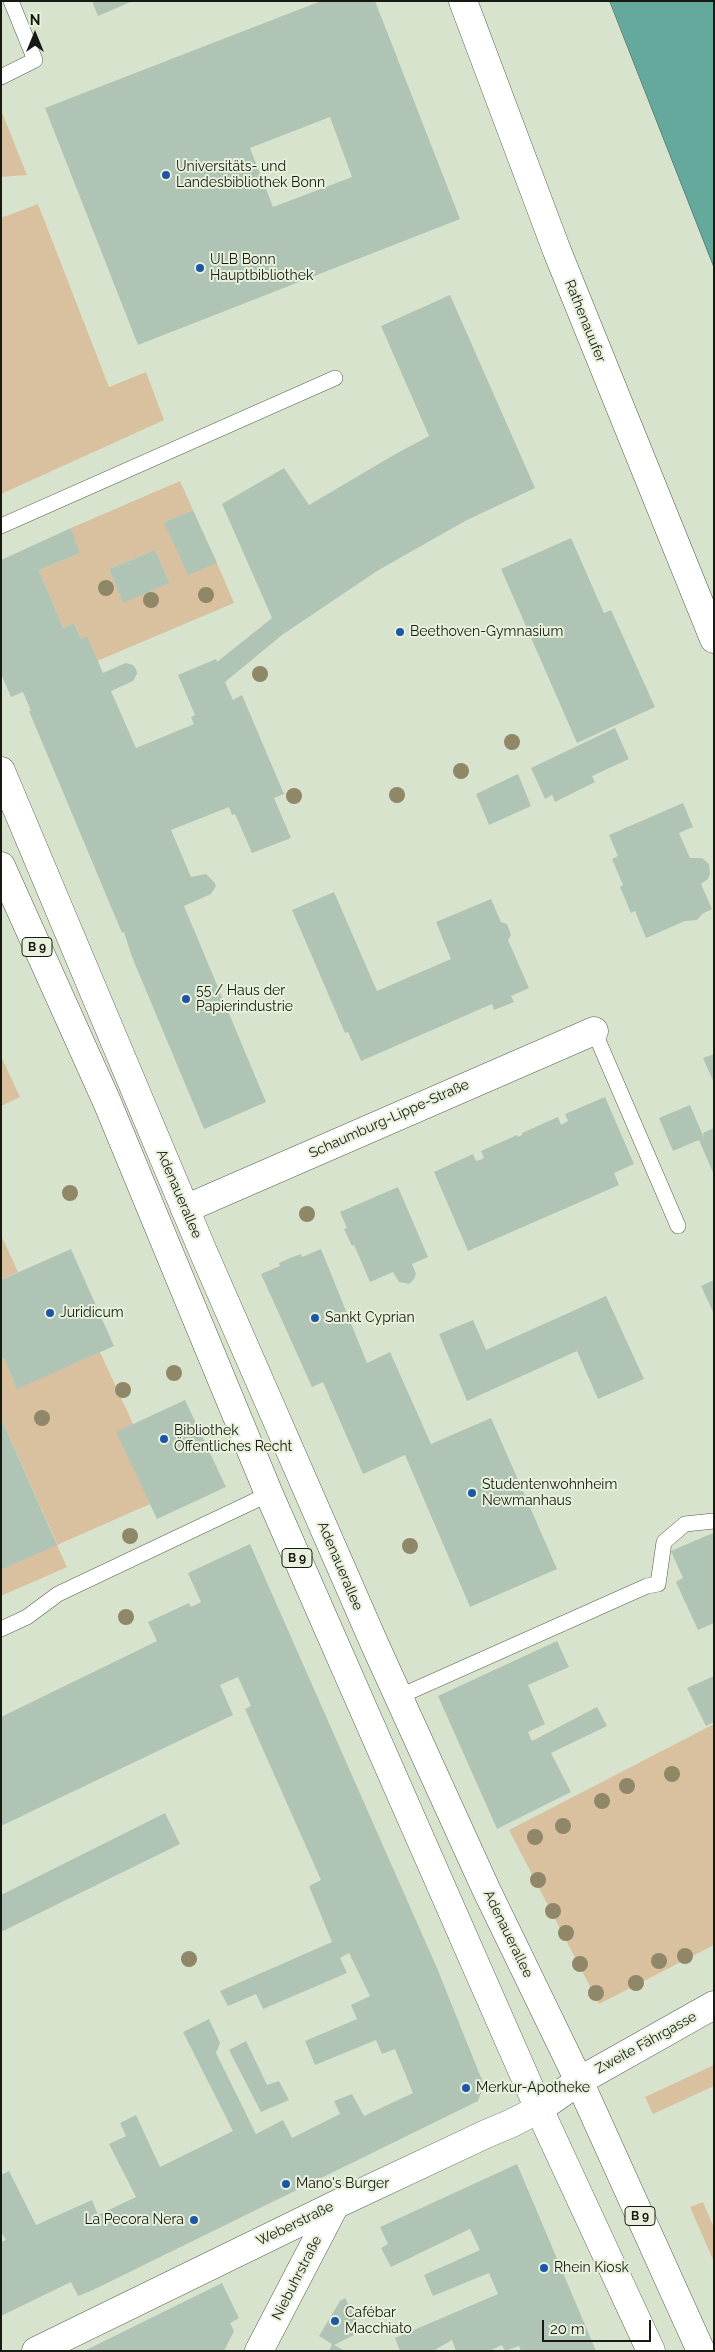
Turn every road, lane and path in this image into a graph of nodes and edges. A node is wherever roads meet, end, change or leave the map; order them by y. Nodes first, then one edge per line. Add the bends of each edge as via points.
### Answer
1 (12, 1) edge
2 (463, 1) edge
3 (1, 76) edge
4 (335, 378) dead end
5 (1, 526) edge
6 (714, 639) edge
7 (1, 771) edge
8 (1, 866) edge
9 (594, 1030) joint
10 (185, 1209) junction
11 (678, 1226) dead end
12 (269, 1494) junction
13 (714, 1521) edge
14 (1, 1629) edge
15 (398, 1697) junction
16 (714, 2005) edge
17 (579, 2080) junction
18 (539, 2109) junction
19 (335, 2205) junction
20 (36, 2351) edge
21 (259, 2351) edge
22 (652, 2351) edge
23 (701, 2351) edge

1 - 3 lane via 35,60
2 - 6 main road, Rathenauufer via 557,251
4 - 5 lane
7 - 10 main road, Adenauerallee / B 9
8 - 12 main road, B 9 via 106,1102
9 - 10 main road, Schaumburg-Lippe-Straße
9 - 11 lane
10 - 15 main road, Adenauerallee / B 9
12 - 14 lane via 58,1594 27,1617
12 - 18 main road, B 9
13 - 15 lane via 685,1524 664,1542 658,1584 647,1586
15 - 17 main road, Adenauerallee / B 9
16 - 17 main road, Zweite Fährgasse
17 - 18 main road, Weberstraße
17 - 23 main road, Adenauerallee / B 9
18 - 19 main road, Weberstraße
18 - 22 main road, B 9
19 - 20 main road, Weberstraße
19 - 21 main road, Niebuhrstraße

